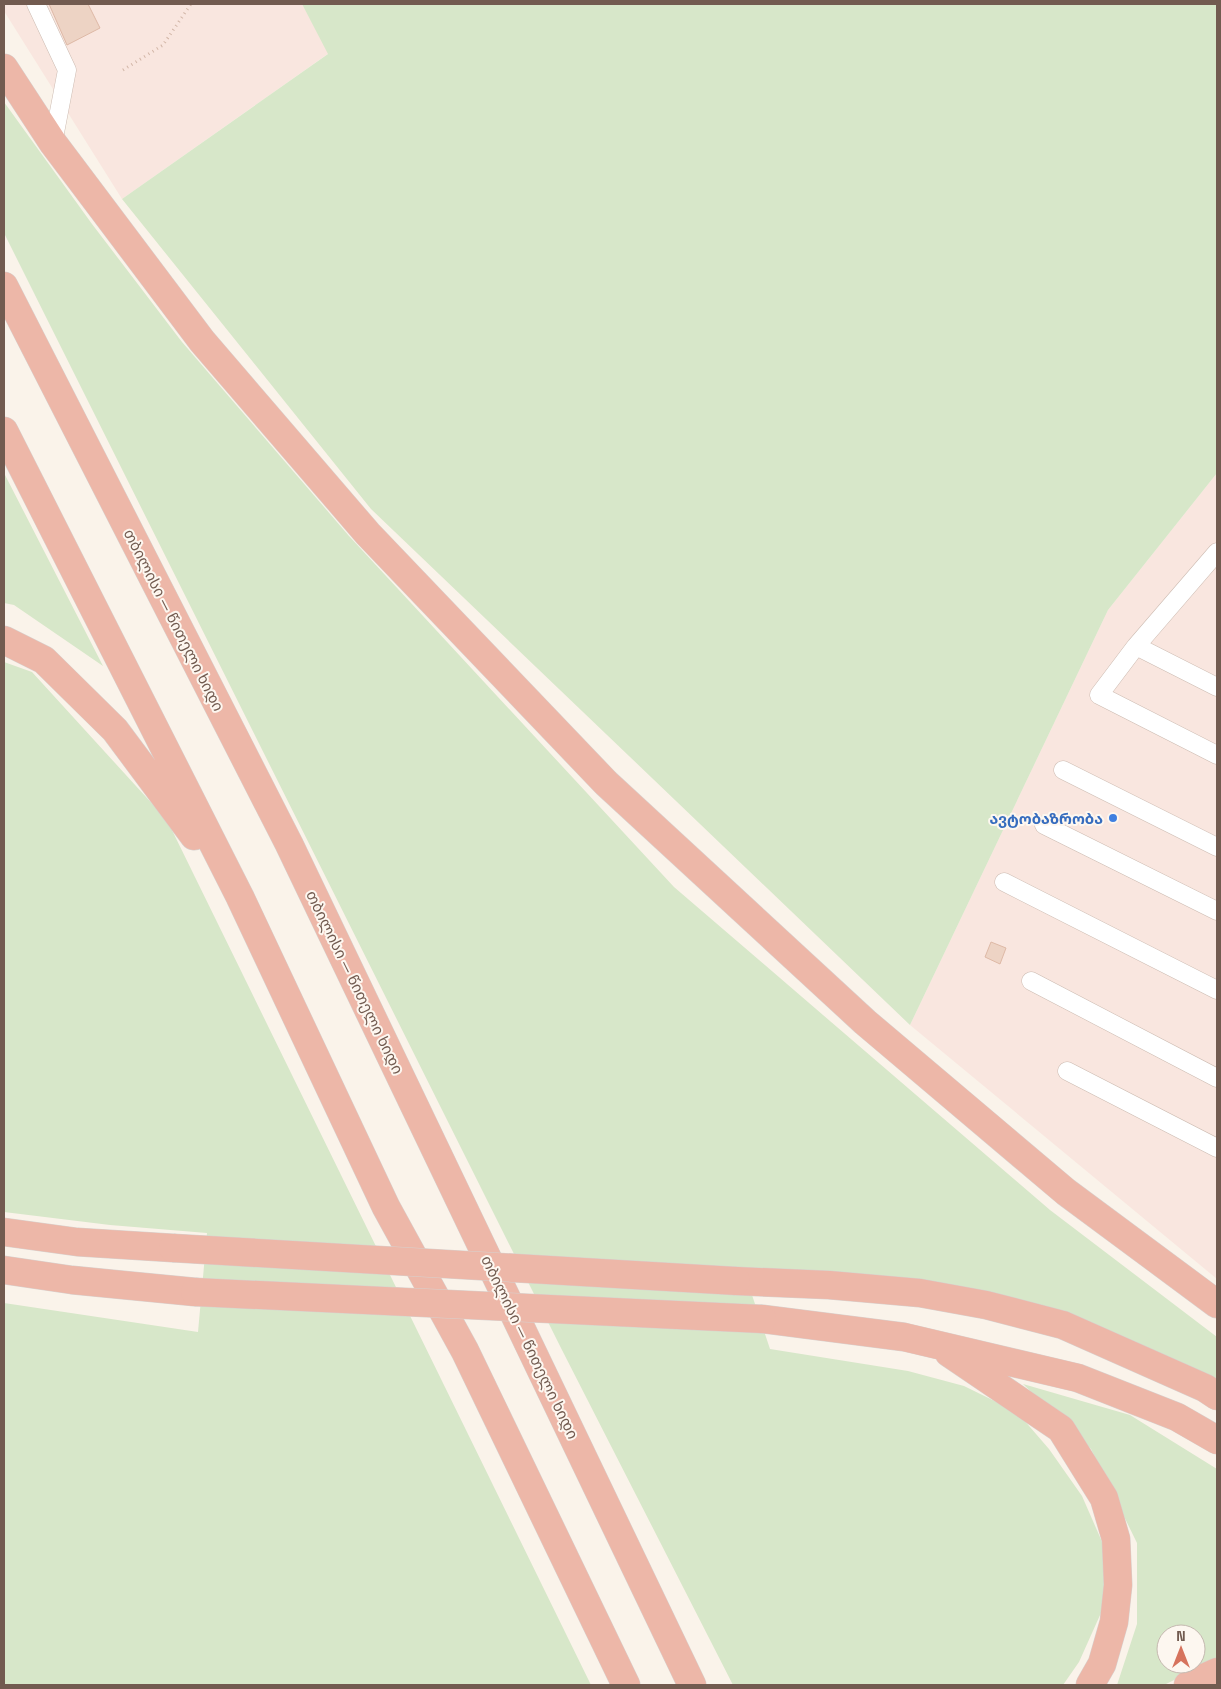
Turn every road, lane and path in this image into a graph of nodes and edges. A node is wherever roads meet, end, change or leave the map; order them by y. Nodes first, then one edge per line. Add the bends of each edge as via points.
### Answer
1 (36, 4) edge
2 (191, 4) edge
3 (4, 68) edge
4 (123, 70) dead end
5 (53, 143) junction
6 (4, 286) edge
7 (4, 431) edge
8 (1217, 552) edge
9 (4, 640) edge
10 (1136, 646) junction
11 (1217, 687) edge
12 (1217, 755) edge
13 (1063, 770) dead end
14 (1044, 825) dead end
15 (1217, 847) edge
16 (1004, 882) dead end
17 (240, 897) junction
18 (1217, 911) edge
19 (1031, 981) dead end
20 (1217, 990) edge
21 (1067, 1071) dead end
22 (1217, 1078) edge
23 (1217, 1148) edge
24 (4, 1232) edge
25 (4, 1270) edge
26 (1217, 1304) edge
27 (933, 1342) junction
28 (1217, 1396) edge
29 (1217, 1440) edge
30 (678, 1658) junction
31 (1217, 1672) edge
32 (626, 1685) edge
33 (692, 1685) edge
34 (710, 1685) edge
35 (1090, 1685) edge
36 (1188, 1685) edge

1 - 5 lane via 67,70
2 - 4 path via 163,45
3 - 5 highway
5 - 26 highway via 202,341 368,534 606,783 865,1022 1066,1192
6 - 30 highway, თბილისი — წითელი ხიდი via 289,844
7 - 17 highway
8 - 10 lane
9 - 17 highway via 44,660 115,730
10 - 11 lane
10 - 12 lane via 1099,695
13 - 15 lane
14 - 18 lane
16 - 20 lane
17 - 32 highway via 386,1207 465,1351
19 - 22 lane
21 - 23 lane
24 - 28 highway, bridge via 77,1242 920,1293 986,1305 1063,1325
25 - 27 highway, bridge via 195,1292 762,1319
27 - 29 highway via 1078,1378 1177,1417
27 - 35 highway via 1060,1429 1104,1498 1116,1539 1118,1585 1114,1622 1102,1664
30 - 33 highway, თბილისი — წითელი ხიდი
30 - 34 highway
31 - 36 highway

